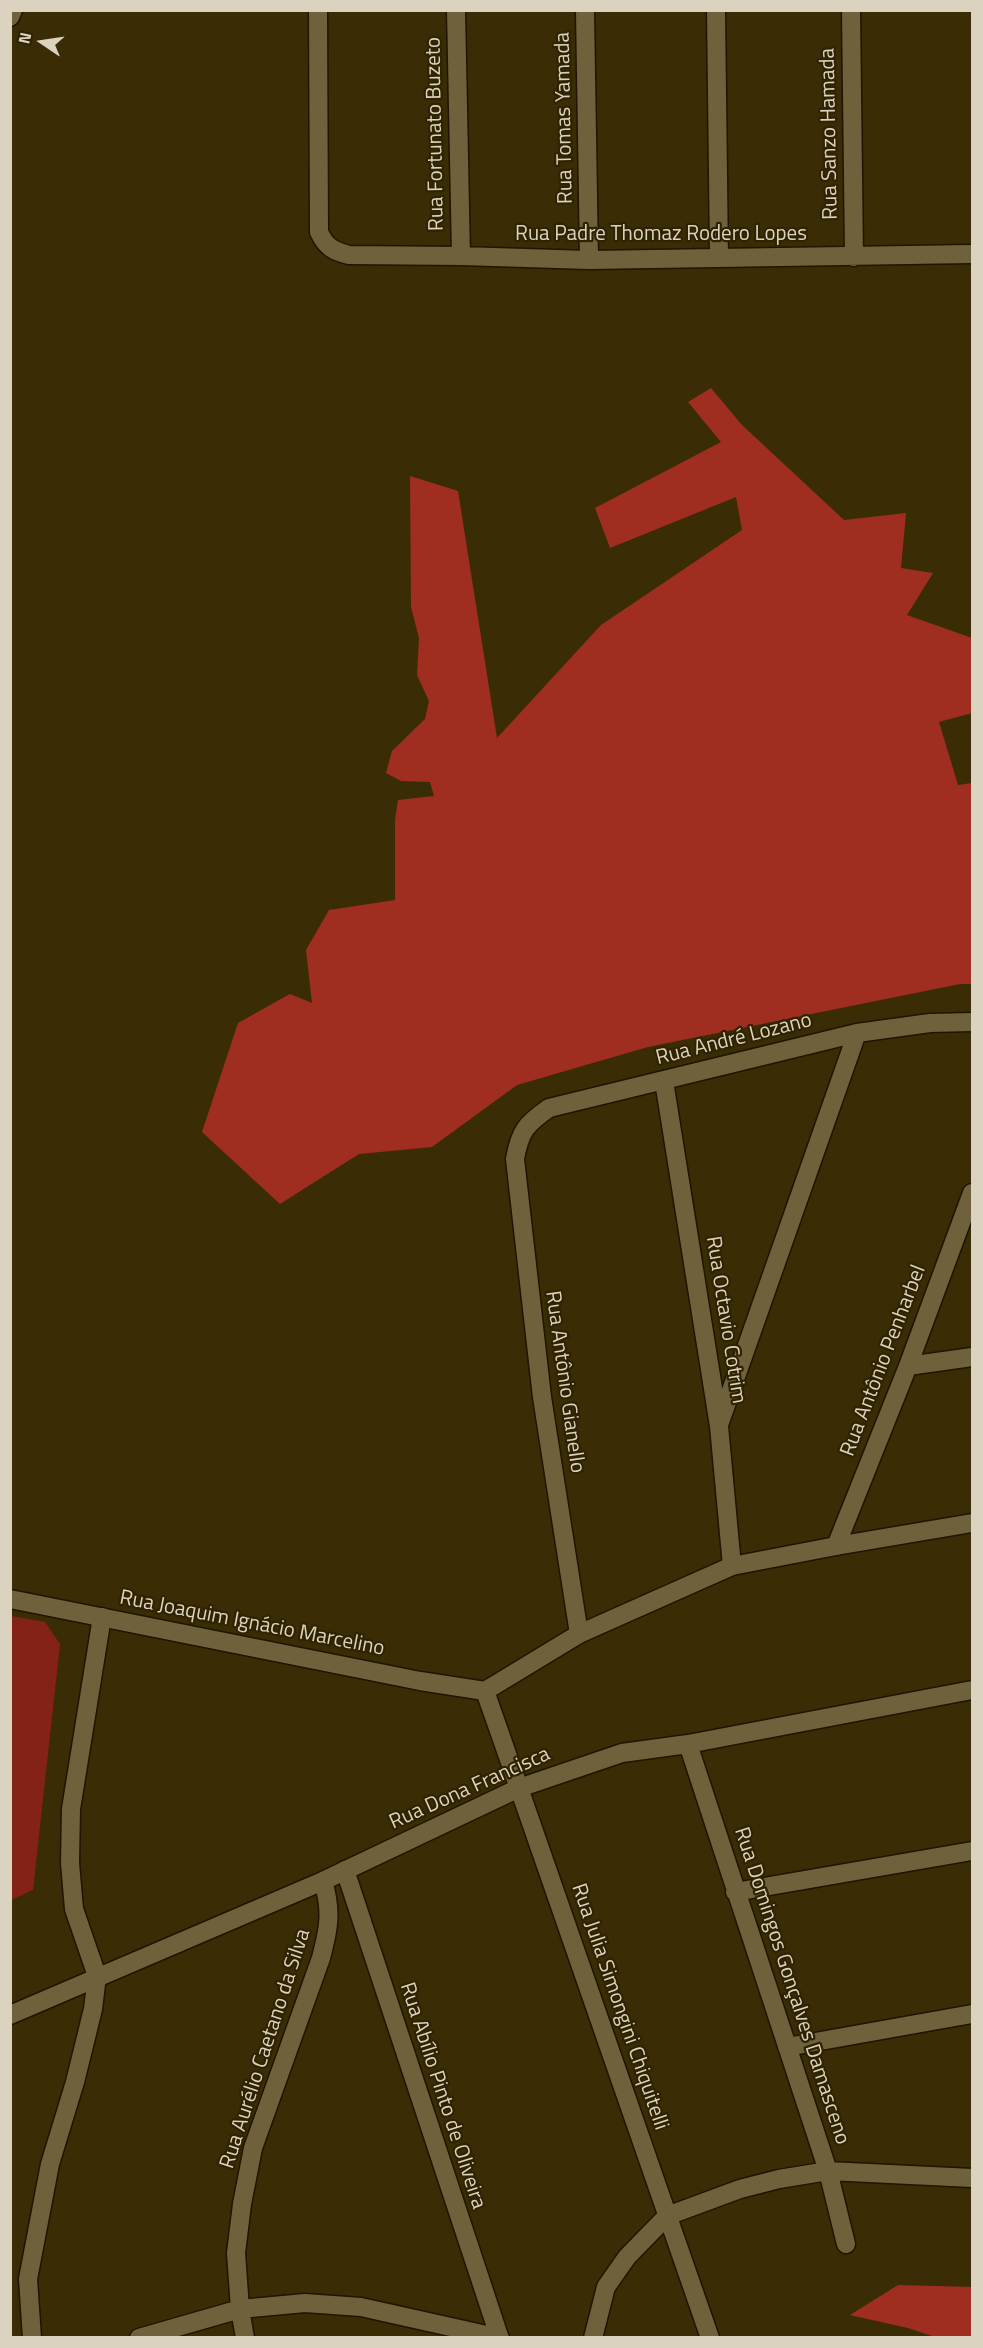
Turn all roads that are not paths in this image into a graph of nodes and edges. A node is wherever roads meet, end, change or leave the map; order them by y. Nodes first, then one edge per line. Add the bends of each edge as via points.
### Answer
1 (13, 10) edge
2 (318, 10) edge
3 (456, 10) edge
4 (585, 10) edge
5 (716, 10) edge
6 (851, 10) edge
7 (10, 17) edge
8 (972, 254) edge
9 (461, 256) junction
10 (854, 257) junction
11 (719, 258) junction
12 (590, 260) junction
13 (972, 1022) edge
14 (856, 1034) junction
15 (664, 1081) junction
16 (519, 1136) joint
17 (972, 1193) edge
18 (972, 1357) edge
19 (908, 1366) junction
20 (719, 1426) junction
21 (972, 1523) edge
22 (836, 1545) junction
23 (732, 1566) junction
24 (10, 1599) edge
25 (102, 1617) junction
26 (579, 1634) junction
27 (972, 1690) edge
28 (485, 1691) junction
29 (688, 1744) junction
30 (519, 1788) junction
31 (972, 1851) edge
32 (345, 1870) junction
33 (323, 1881) junction
34 (735, 1892) junction
35 (97, 1976) junction
36 (972, 2014) edge
37 (10, 2015) edge
38 (787, 2047) junction
39 (828, 2171) junction
40 (972, 2178) edge
41 (667, 2216) junction
42 (846, 2244) dead end
43 (240, 2309) junction
44 (32, 2337) edge
45 (139, 2337) edge
46 (245, 2337) edge
47 (500, 2337) edge
48 (593, 2337) edge
49 (710, 2337) edge

1 - 7 street
2 - 9 street, Rua Padre Thomaz Rodero Lopes via 319,232 324,244 334,252 349,255
3 - 9 street, Rua Fortunato Buzeto
4 - 12 street, Rua Tomas Yamada
5 - 11 street
6 - 10 street, Rua Sanzo Hamada
8 - 10 street, Rua Padre Thomaz Rodero Lopes
9 - 12 street, Rua Padre Thomaz Rodero Lopes
10 - 11 street, Rua Padre Thomaz Rodero Lopes
11 - 12 street, Rua Padre Thomaz Rodero Lopes
13 - 14 street, Rua André Lozano via 930,1023
14 - 15 street, Rua André Lozano
14 - 20 street
15 - 16 street, Rua André Lozano via 549,1108
15 - 20 street, Rua Octavio Cotrim
16 - 26 street, Rua Antônio Gianello via 514,1159 540,1386
17 - 19 street, Rua Antônio Penharbel
18 - 19 street
19 - 22 street, Rua Antônio Penharbel
20 - 23 street, Rua Octavio Cotrim
21 - 22 street
22 - 23 street
23 - 26 street
24 - 25 street, Rua Joaquim Ignácio Marcelino
25 - 28 street, Rua Joaquim Ignácio Marcelino
25 - 35 street via 71,1809 70,1863 74,1909
26 - 28 street
27 - 29 street, Rua Dona Francisca
28 - 30 street, Rua Julia Simongini Chiquitelli
29 - 30 street, Rua Dona Francisca via 622,1753
29 - 34 street, Rua Domingos Gonçalves Damasceno
30 - 32 street, Rua Dona Francisca
30 - 41 street, Rua Julia Simongini Chiquitelli
31 - 34 street
32 - 33 street, Rua Dona Francisca
32 - 47 street, Rua Abílio Pinto de Oliveira
33 - 35 street, Rua Dona Francisca
33 - 43 street, Rua Aurélio Caetano da Silva via 329,1902 329,1927 321,1959 253,2148 242,2204 236,2253
34 - 38 street, Rua Domingos Gonçalves Damasceno
35 - 37 street, Rua Dona Francisca
35 - 44 street via 75,2082 50,2164 28,2279
36 - 38 street
38 - 39 street, Rua Domingos Gonçalves Damasceno
39 - 40 street
39 - 41 street via 740,2189
39 - 42 street, Rua Domingos Gonçalves Damasceno
41 - 48 street via 627,2257 606,2287
41 - 49 street, Rua Julia Simongini Chiquitelli
43 - 45 street
43 - 46 street, Rua Aurélio Caetano da Silva
43 - 47 street via 305,2303 361,2307

